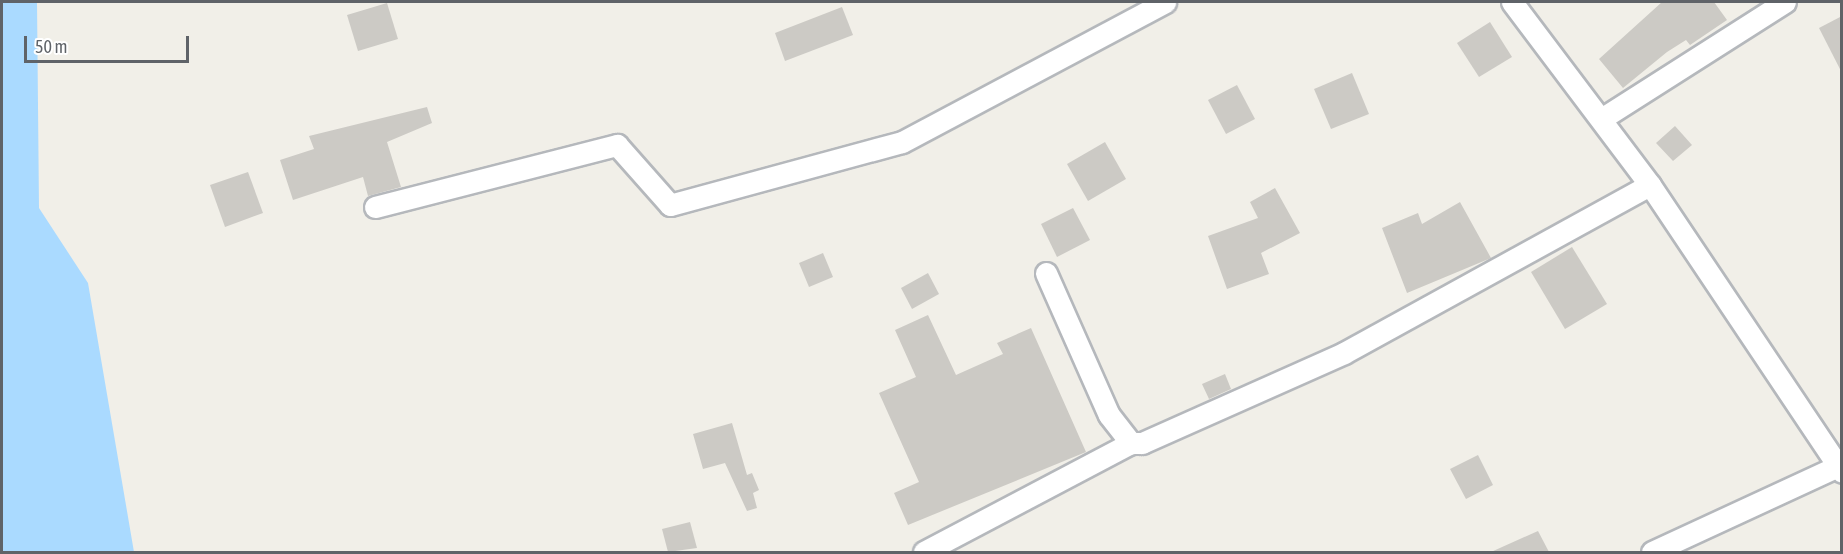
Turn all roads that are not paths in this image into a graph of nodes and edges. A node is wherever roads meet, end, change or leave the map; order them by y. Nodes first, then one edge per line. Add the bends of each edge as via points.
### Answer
1 (1165, 2) edge
2 (1512, 2) edge
3 (1785, 2) edge
4 (1601, 119) junction
5 (1650, 185) junction
6 (375, 207) dead end
7 (1046, 273) dead end
8 (1131, 443) junction
9 (1840, 469) edge
10 (924, 552) edge
11 (1652, 552) edge

1 - 6 street via 902,142 670,205 617,145
2 - 4 street
3 - 4 street
4 - 5 street
5 - 8 street via 1344,353 1156,440
5 - 9 street
7 - 8 street via 1109,415
8 - 10 street
9 - 11 street

